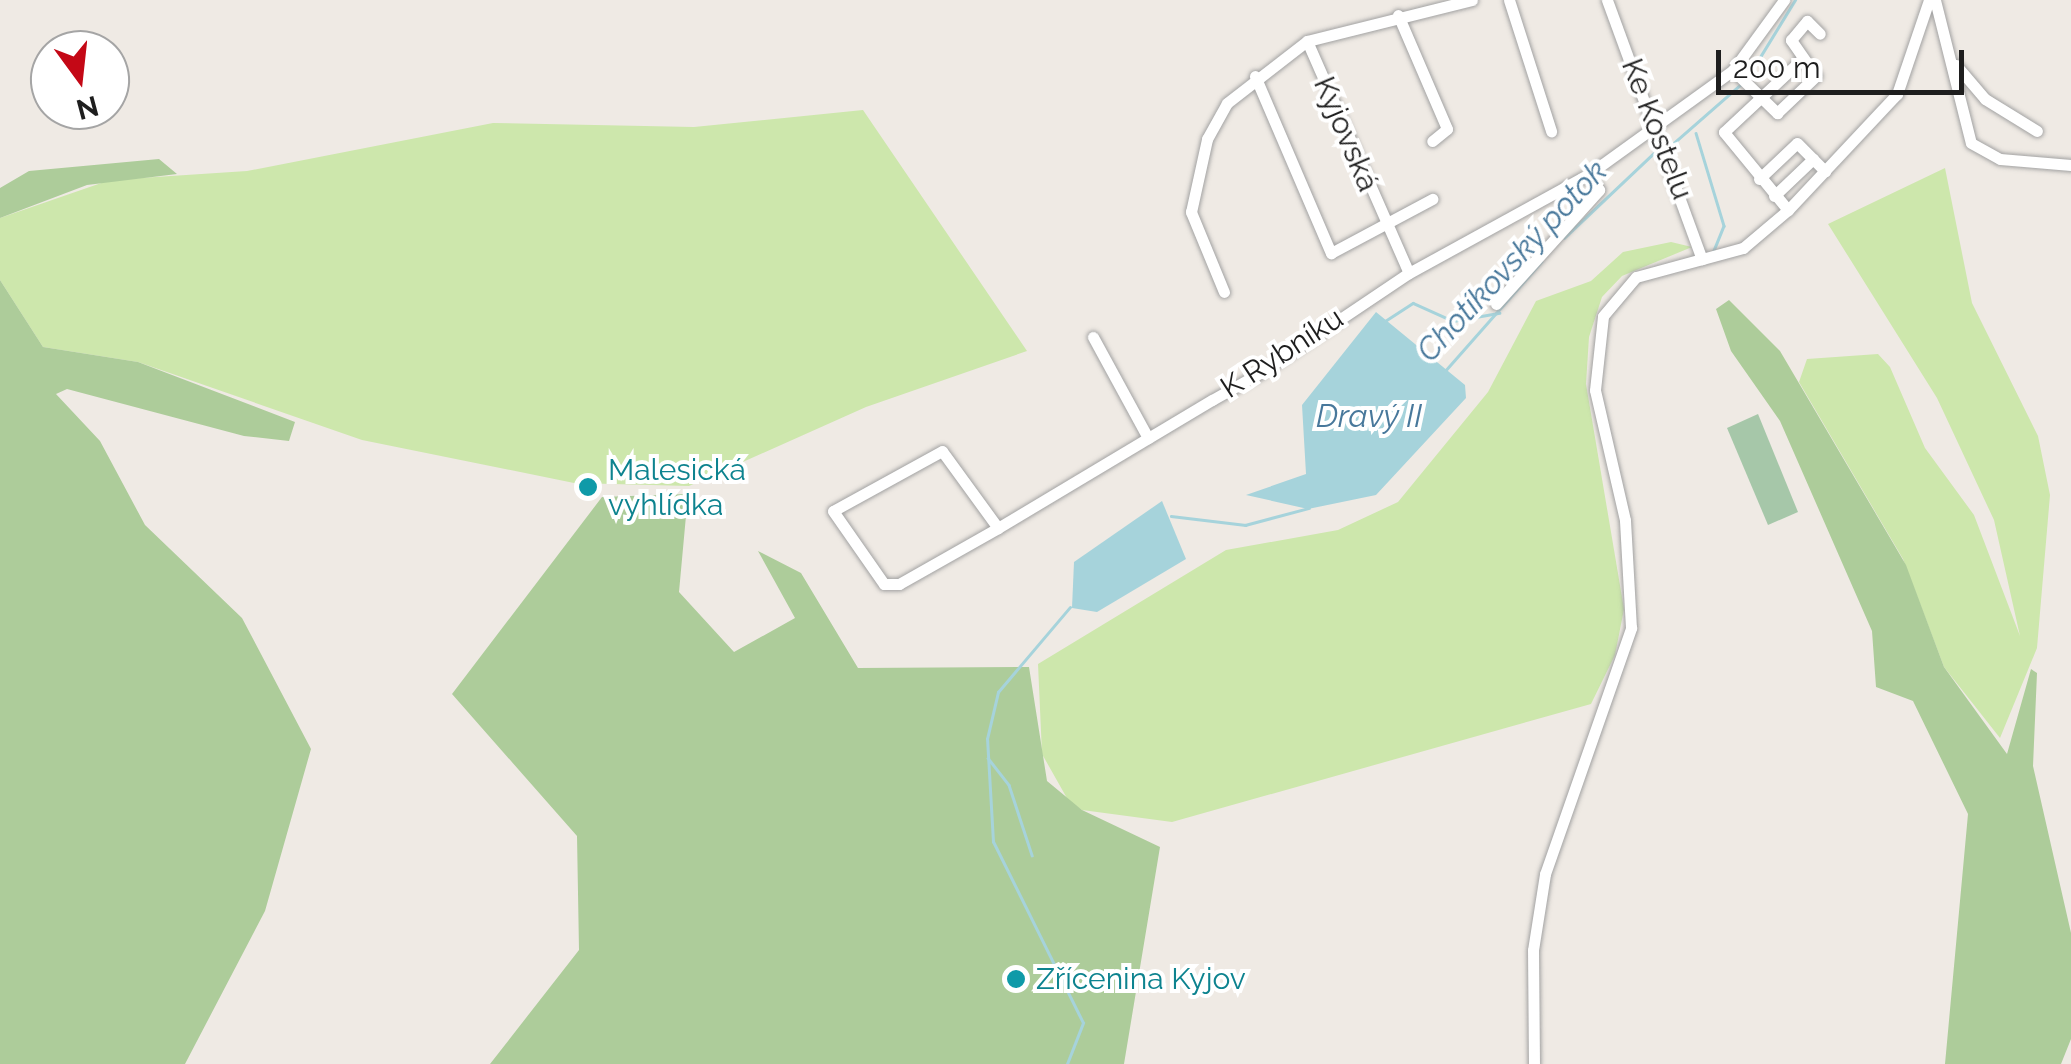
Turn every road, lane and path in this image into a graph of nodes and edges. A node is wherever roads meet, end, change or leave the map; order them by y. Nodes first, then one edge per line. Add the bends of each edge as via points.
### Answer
1 (1472, 0) edge
2 (1509, 0) edge
3 (1607, 0) edge
4 (1784, 0) edge
5 (1932, 0) edge
6 (1398, 15) junction
7 (1820, 34) dead end
8 (1307, 40) junction
9 (1800, 60) junction
10 (1952, 60) junction
11 (1736, 73) junction
12 (1255, 76) junction
13 (1755, 88) junction
14 (1654, 125) junction
15 (1551, 130) dead end
16 (2037, 131) dead end
17 (1432, 141) dead end
18 (1812, 159) junction
19 (2068, 165) edge
20 (1825, 171) junction
21 (1588, 174) junction
22 (1759, 178) junction
23 (1774, 196) junction
24 (1432, 198) dead end
25 (1788, 210) junction
26 (1385, 227) junction
27 (1702, 259) junction
28 (1409, 273) junction
29 (1224, 292) dead end
30 (1496, 304) dead end
31 (1093, 337) dead end
32 (1100, 352) junction
33 (1088, 358) dead end
34 (1148, 438) junction
35 (998, 528) junction
36 (1534, 1064) edge

1 - 6 street
2 - 15 street
3 - 14 street, Ke Kostelu
4 - 11 street, K Rybníku
5 - 10 street
5 - 20 street via 1897,94
6 - 8 street
6 - 17 street via 1446,129
7 - 9 street via 1808,21 1798,30 1790,48
8 - 12 street
8 - 26 street, Kyjovská
9 - 13 street
9 - 13 street via 1816,76 1776,113
10 - 16 street via 1985,99
10 - 19 street via 1978,151
11 - 13 street
11 - 14 street, K Rybníku
12 - 26 street, Kyjovská via 1335,255
12 - 29 street via 1227,103 1201,158 1192,212
13 - 22 street via 1724,132
14 - 21 street, K Rybníku
14 - 27 street, Ke Kostelu
18 - 20 street
18 - 22 street via 1797,142
18 - 23 street
20 - 25 street
21 - 28 street, K Rybníku
21 - 30 street via 1600,190
22 - 23 street
23 - 25 street
24 - 26 street, Kyjovská
25 - 27 street via 1750,244
26 - 28 street, Kyjovská
27 - 36 street via 1636,277 1609,304 1598,334 1595,390 1625,520 1631,628 1545,874 1533,950
28 - 34 street, K Rybníku
31 - 32 street
32 - 33 street
32 - 34 street
34 - 35 street, K Rybníku
35 - 35 street, K Rybníku via 948,454 935,452 833,511 884,584 899,584

